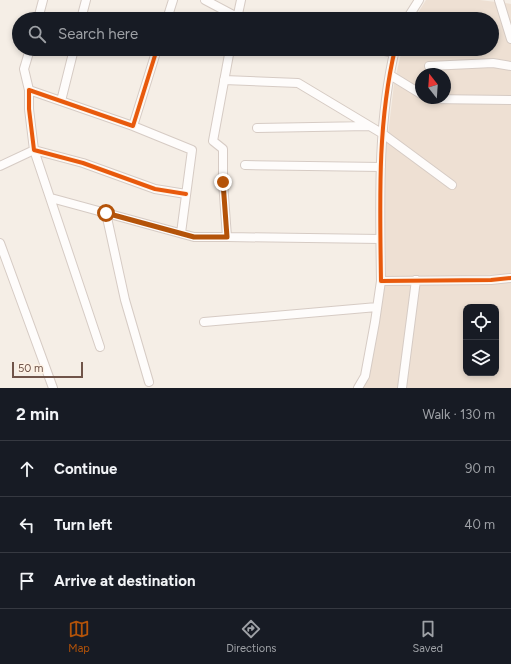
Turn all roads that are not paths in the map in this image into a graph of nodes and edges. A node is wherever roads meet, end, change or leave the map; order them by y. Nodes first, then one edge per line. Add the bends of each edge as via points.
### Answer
1 (43, 0) edge
2 (86, 0) edge
3 (173, 0) edge
4 (205, 0) edge
5 (241, 0) edge
6 (419, 0) edge
7 (499, 0) edge
8 (40, 12) edge
9 (83, 12) edge
10 (169, 12) edge
11 (228, 12) edge
12 (240, 12) edge
13 (411, 12) edge
14 (511, 40) edge
15 (28, 56) edge
16 (72, 56) edge
17 (155, 56) edge
18 (229, 56) edge
19 (394, 56) edge
20 (429, 66) dead end
21 (511, 66) edge
22 (390, 75) junction
23 (224, 80) junction
24 (29, 90) junction
25 (415, 90) edge
26 (451, 99) edge
27 (511, 100) edge
28 (61, 101) junction
29 (133, 126) junction
30 (370, 126) junction
31 (258, 128) dead end
32 (383, 134) junction
33 (34, 150) junction
34 (0, 166) edge
35 (245, 166) dead end
36 (381, 167) junction
37 (452, 185) dead end
38 (186, 194) junction
39 (51, 198) junction
40 (106, 213) junction
41 (181, 233) junction
42 (227, 237) junction
43 (380, 239) junction
44 (0, 243) edge
45 (511, 278) edge
46 (416, 280) junction
47 (380, 281) junction
48 (377, 307) junction
49 (204, 322) dead end
50 (100, 347) dead end
51 (149, 382) dead end
52 (53, 388) edge
53 (358, 388) edge
54 (402, 388) edge

1 - 8 street
2 - 9 street
3 - 10 street
4 - 11 street
5 - 12 street
6 - 13 street
7 - 14 street
15 - 24 street via 24,69
16 - 28 street
17 - 29 street
18 - 23 street
19 - 22 street
20 - 21 street via 493,63
22 - 25 street
22 - 32 street
23 - 30 street via 298,83
23 - 42 street via 213,141 223,149
24 - 28 street
24 - 33 street
26 - 27 street
28 - 29 street
29 - 38 street via 192,150
30 - 31 street
30 - 32 street
32 - 36 street
32 - 37 street
33 - 34 street
33 - 38 street via 83,163 155,189
33 - 39 street
35 - 36 street
36 - 43 street
38 - 41 street
39 - 40 street
39 - 50 street
40 - 41 street
40 - 51 street via 126,300
41 - 42 street via 194,237
42 - 43 street
43 - 47 street
44 - 52 street
45 - 46 street
46 - 47 street
46 - 54 street
47 - 48 street
48 - 49 street
48 - 53 street via 364,376

